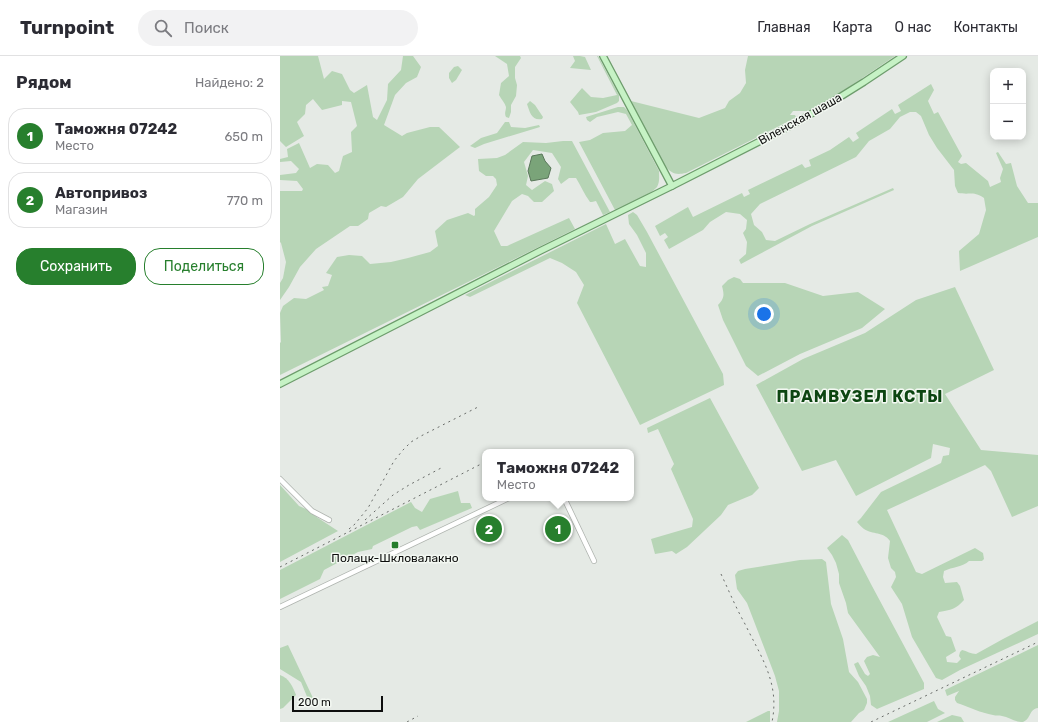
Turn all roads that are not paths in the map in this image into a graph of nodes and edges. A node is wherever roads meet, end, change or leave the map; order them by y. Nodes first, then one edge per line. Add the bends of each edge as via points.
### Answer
1 (603, 56) edge
2 (903, 56) edge
3 (672, 186) junction
4 (280, 384) edge
5 (280, 479) edge
6 (503, 501) edge
7 (565, 501) edge
8 (329, 520) dead end
9 (594, 561) dead end
10 (280, 607) edge

1 - 3 main road
2 - 3 main road, Віленская шаша via 812,114
3 - 4 main road, Віленская шаша
5 - 8 street via 312,511
6 - 10 street
7 - 9 street

